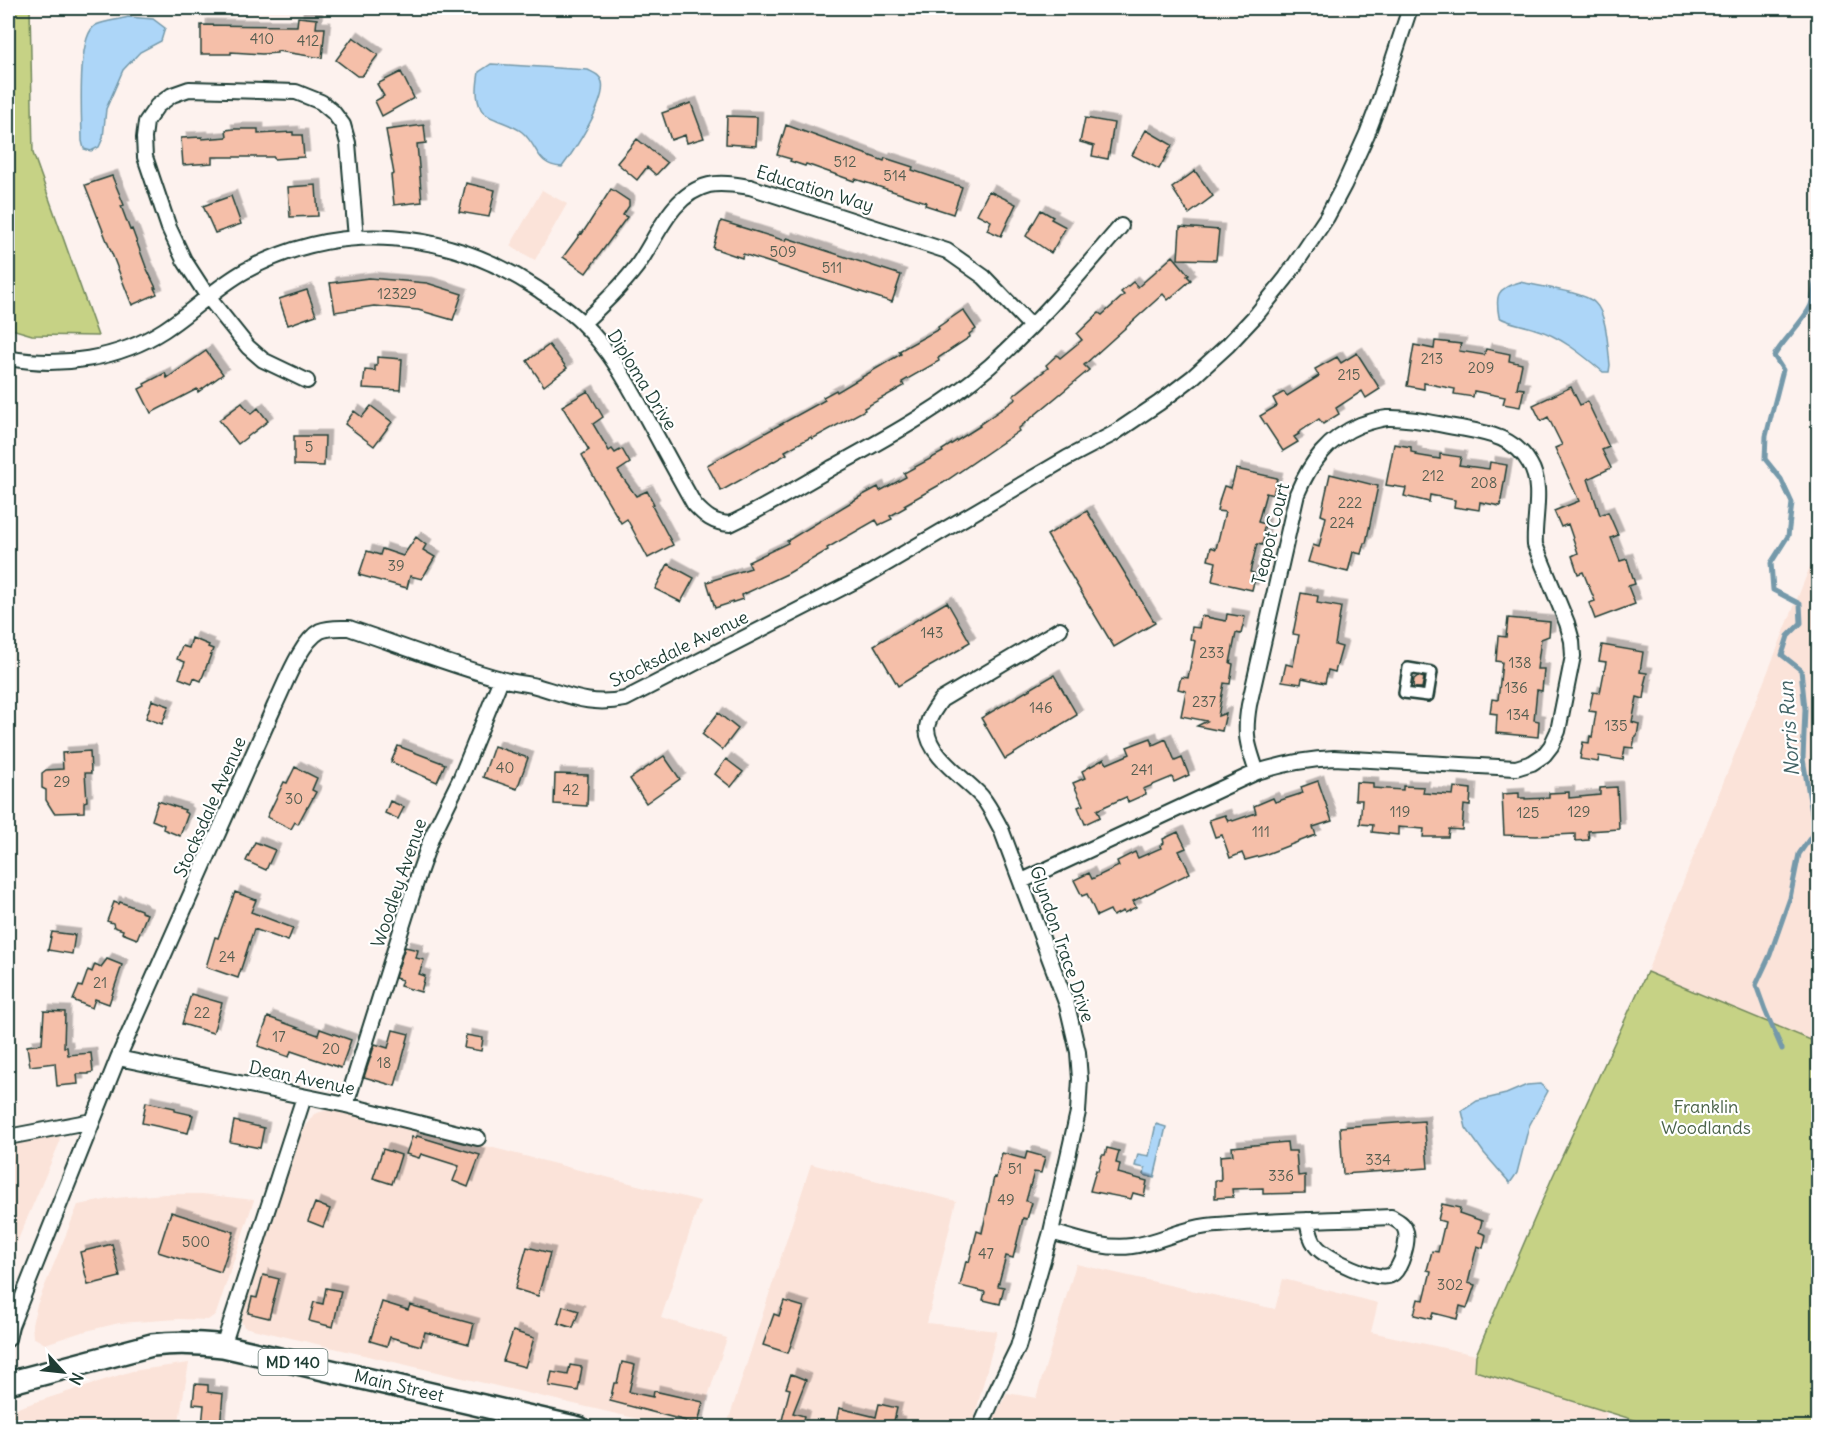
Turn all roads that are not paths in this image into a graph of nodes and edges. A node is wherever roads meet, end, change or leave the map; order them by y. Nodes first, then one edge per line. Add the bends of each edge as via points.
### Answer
1 (1410, 8) edge
2 (1121, 226) dead end
3 (356, 238) junction
4 (208, 297) junction
5 (583, 323) junction
6 (1032, 326) junction
7 (8, 358) edge
8 (307, 381) dead end
9 (1060, 629) dead end
10 (501, 679) junction
11 (1257, 771) junction
12 (1022, 881) junction
13 (118, 1058) junction
14 (304, 1097) junction
15 (346, 1105) junction
16 (92, 1120) junction
17 (8, 1137) edge
18 (478, 1138) dead end
19 (1307, 1220) junction
20 (1051, 1232) junction
21 (8, 1339) edge
22 (223, 1346) junction
23 (8, 1383) edge
24 (576, 1427) edge
25 (980, 1428) edge

1 - 10 street, Stocksdale Avenue via 1367,134 1344,185 1309,245 1257,314 1228,345 1159,403 1113,434 867,574 625,699 592,702
2 - 6 street, Diploma Drive
3 - 4 street, Diploma Drive via 270,259 243,272
3 - 4 street via 348,143 343,125 321,102 296,92 189,89 172,95 157,106 146,122 145,157 169,228
3 - 5 street, Diploma Drive via 392,238 458,250 519,277
4 - 7 street, Diploma Drive via 165,330 118,351 61,361
4 - 8 street via 263,360
5 - 6 street, Education Way via 624,283 674,208 690,193 708,185 730,184 750,186 947,251 984,277
5 - 6 street, Diploma Drive via 607,351 630,388 694,504 706,517 730,524 940,405
9 - 12 street, Glyndon Trace Drive via 941,700 927,729 940,757 992,810
10 - 13 street, Stocksdale Avenue via 349,628 321,630 312,638 275,705
10 - 15 street, Woodley Avenue via 432,836
11 - 11 street, Teapot Court via 1334,758 1516,768 1532,763 1551,746 1558,732 1573,656 1572,641 1535,545 1535,473 1530,462 1508,441 1492,434 1385,418 1350,430 1318,456 1297,494 1249,705 1247,743
11 - 12 street, Teapot Court
12 - 20 street, Glyndon Trace Drive via 1067,1005 1080,1079 1078,1112
13 - 14 street, Dean Avenue
13 - 16 street, Stocksdale Avenue
14 - 15 street, Dean Avenue
14 - 22 street
15 - 18 street, Dean Avenue
16 - 17 street
16 - 21 street, Stocksdale Avenue
19 - 19 street via 1391,1217 1405,1228 1407,1237 1401,1262 1397,1270 1382,1278 1328,1257 1311,1239
19 - 20 street via 1206,1226 1122,1247 1106,1247
20 - 25 street, Glyndon Trace Drive via 1018,1347
22 - 23 main road, Main Street / MD 140 via 194,1342 152,1345
22 - 24 main road, Main Street / MD 140

